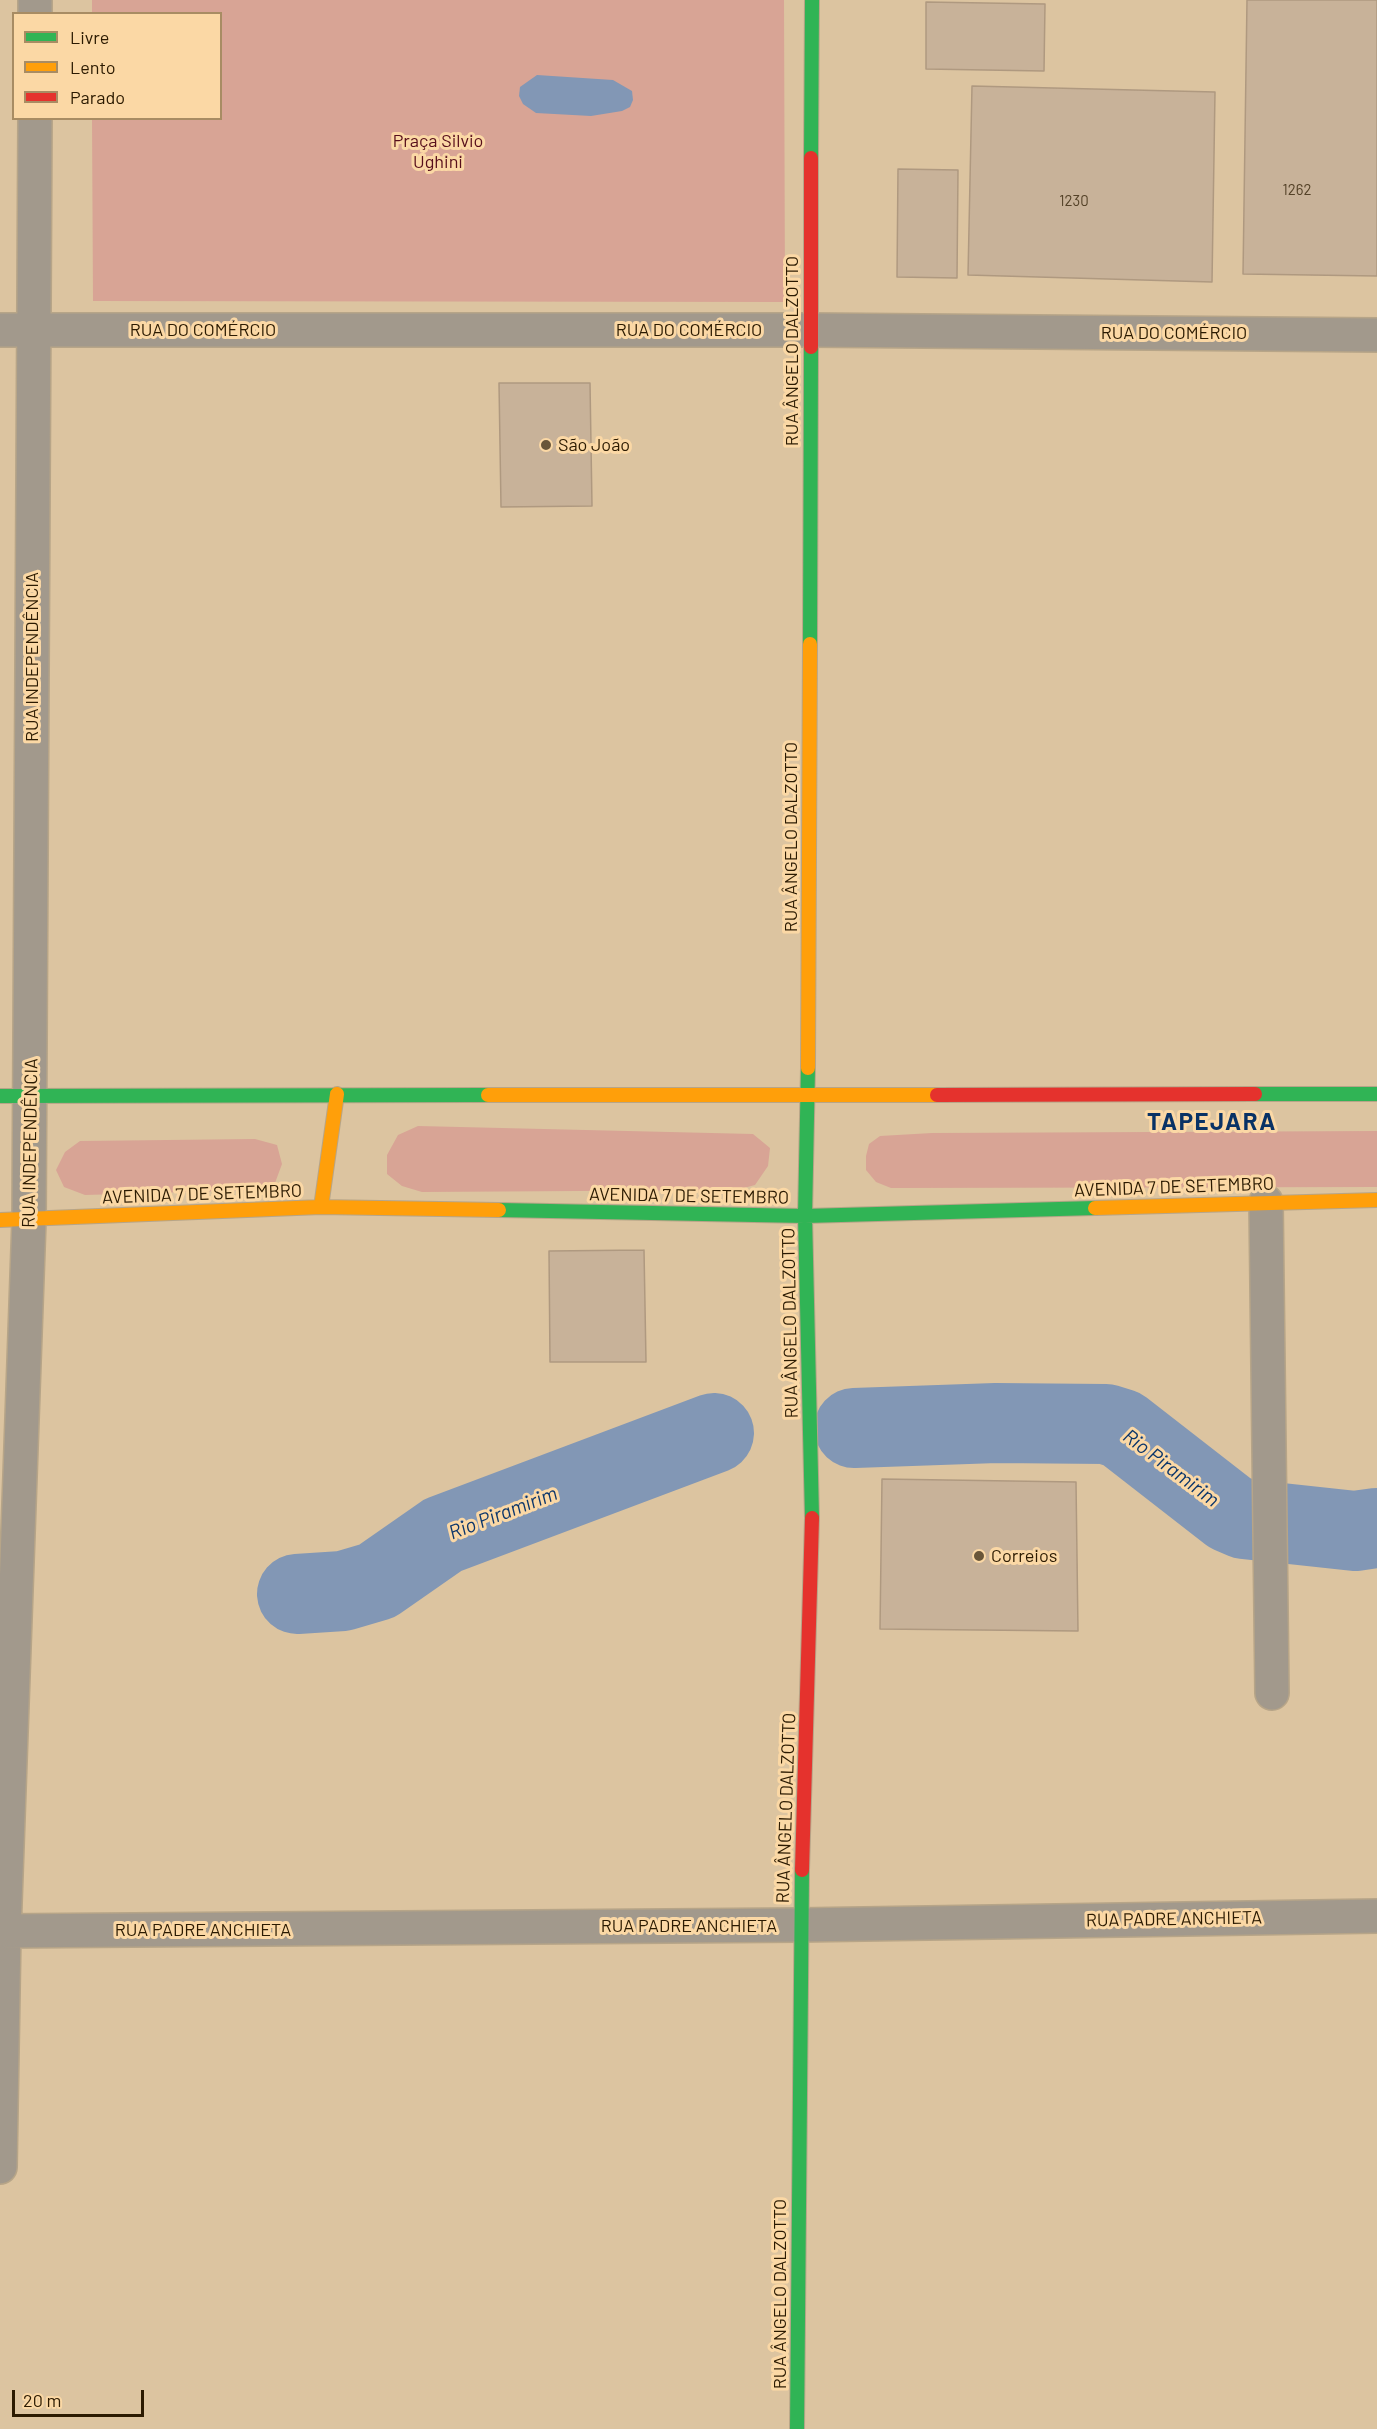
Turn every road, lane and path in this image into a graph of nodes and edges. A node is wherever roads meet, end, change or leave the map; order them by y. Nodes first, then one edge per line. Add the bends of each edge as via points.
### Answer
1 (812, 0) edge
2 (35, 120) edge
3 (0, 330) edge
4 (33, 330) junction
5 (810, 330) junction
6 (1377, 335) edge
7 (808, 1093) junction
8 (337, 1094) junction
9 (1377, 1094) edge
10 (16, 1095) edge
11 (1377, 1200) edge
12 (1266, 1202) junction
13 (321, 1208) junction
14 (805, 1216) junction
15 (15, 1220) edge
16 (1272, 1693) dead end
17 (1377, 1916) edge
18 (800, 1925) junction
19 (2, 1931) edge
20 (0, 2167) edge
21 (797, 2429) edge

1 - 5 main road, RUA ÂNGELO DALZOTTO
2 - 4 street, RUA INDEPENDÊNCIA
3 - 4 street, RUA DO COMÉRCIO
4 - 5 street, RUA DO COMÉRCIO
4 - 10 street, RUA INDEPENDÊNCIA
5 - 6 street, RUA DO COMÉRCIO
5 - 7 main road, RUA ÂNGELO DALZOTTO
7 - 8 main road
7 - 9 main road
7 - 14 main road, RUA ÂNGELO DALZOTTO
8 - 10 main road
8 - 13 main road
10 - 15 street, RUA INDEPENDÊNCIA
11 - 12 main road, AVENIDA 7 DE SETEMBRO
12 - 14 main road, AVENIDA 7 DE SETEMBRO
12 - 16 street
13 - 14 main road, AVENIDA 7 DE SETEMBRO
13 - 15 main road, AVENIDA 7 DE SETEMBRO
14 - 18 main road, RUA ÂNGELO DALZOTTO via 812,1531
15 - 19 street, RUA INDEPENDÊNCIA
17 - 18 street, RUA PADRE ANCHIETA
18 - 19 street, RUA PADRE ANCHIETA
18 - 21 main road, RUA ÂNGELO DALZOTTO
19 - 20 street, RUA INDEPENDÊNCIA

